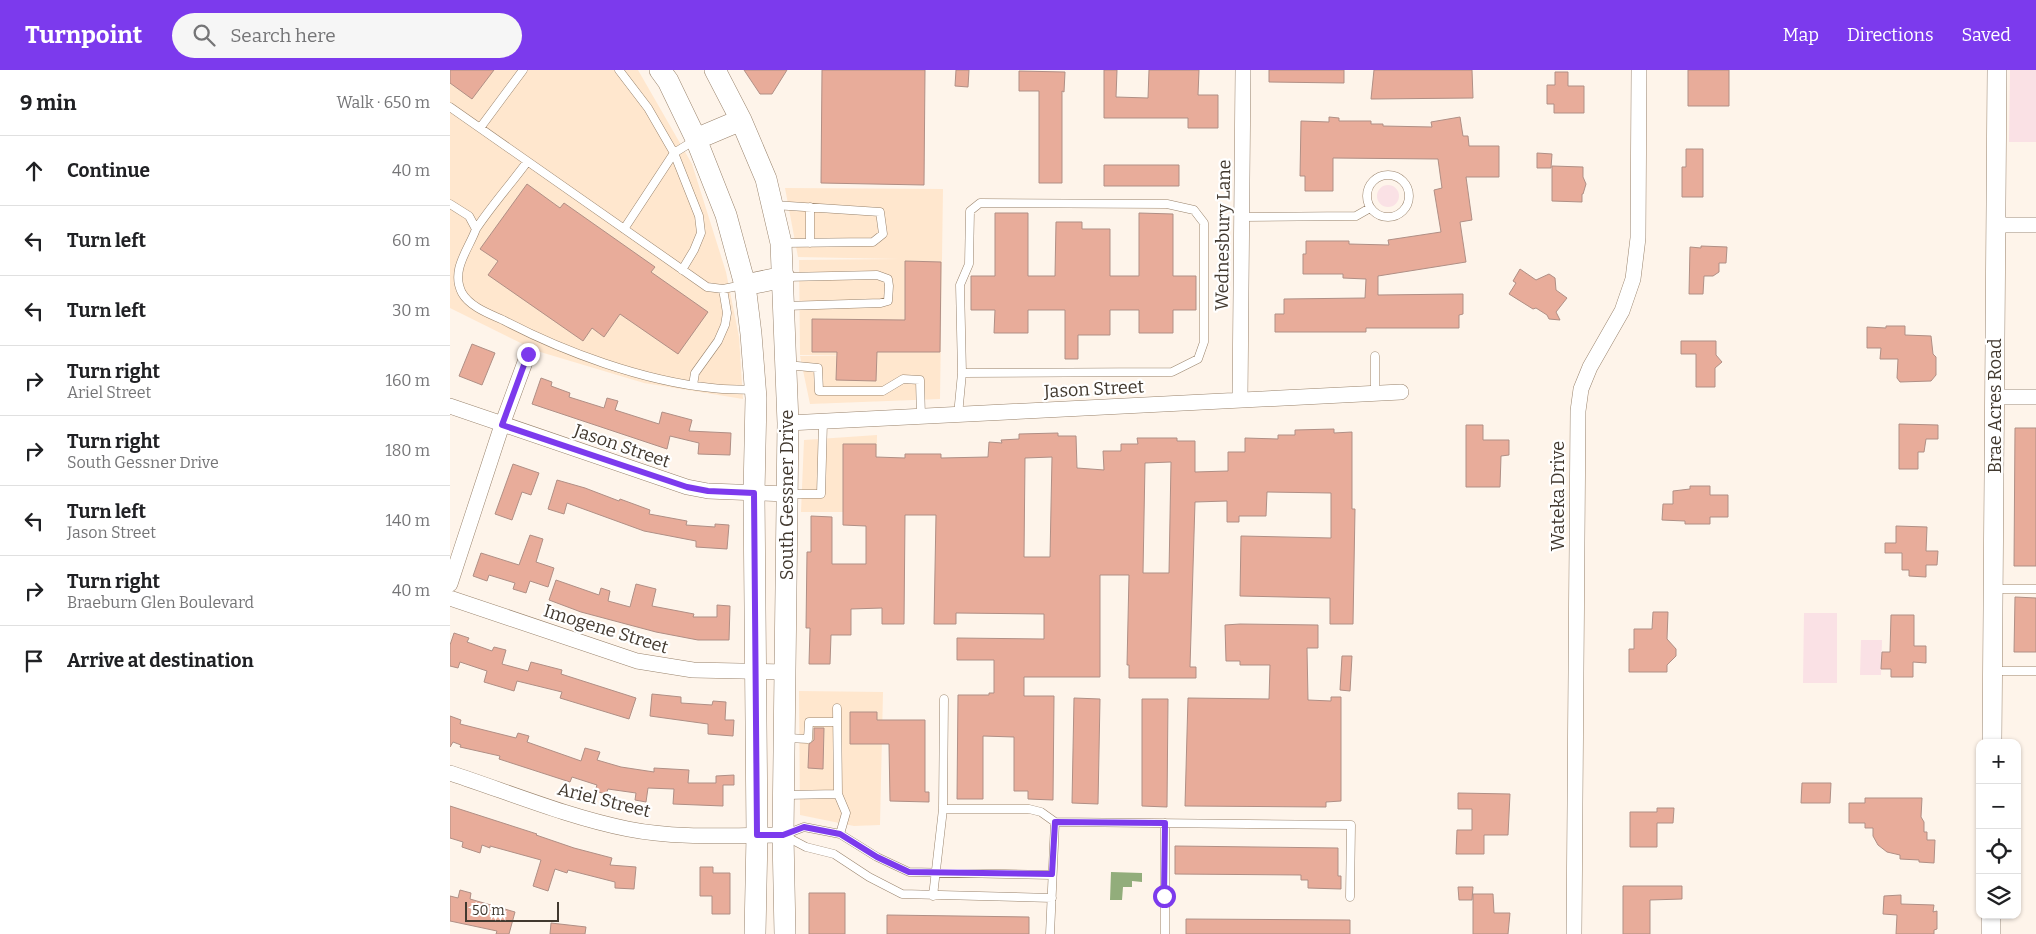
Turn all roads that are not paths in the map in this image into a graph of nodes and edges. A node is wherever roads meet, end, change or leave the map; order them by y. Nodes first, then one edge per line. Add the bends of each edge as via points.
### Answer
1 (523, 70) edge
2 (619, 70) edge
3 (660, 70) edge
4 (715, 70) edge
5 (1243, 70) edge
6 (1639, 70) edge
7 (1997, 70) edge
8 (450, 107) edge
9 (741, 120) junction
10 (480, 128) junction
11 (696, 139) junction
12 (674, 153) junction
13 (527, 162) junction
14 (450, 204) edge
15 (774, 205) junction
16 (810, 207) junction
17 (1370, 208) junction
18 (1242, 217) junction
19 (1996, 225) junction
20 (2036, 225) edge
21 (624, 229) junction
22 (476, 230) junction
23 (810, 243) junction
24 (781, 244) junction
25 (682, 270) junction
26 (784, 277) junction
27 (744, 285) junction
28 (723, 289) junction
29 (785, 306) junction
30 (528, 354) dead end
31 (1374, 356) dead end
32 (787, 365) junction
33 (962, 373) junction
34 (693, 385) junction
35 (756, 390) junction
36 (1401, 392) dead end
37 (1375, 393) junction
38 (1995, 397) junction
39 (2036, 398) edge
40 (1240, 400) junction
41 (450, 406) edge
42 (958, 415) junction
43 (922, 416) junction
44 (823, 422) junction
45 (788, 423) junction
46 (502, 425) junction
47 (754, 493) junction
48 (787, 494) junction
49 (450, 584) edge
50 (1993, 589) junction
51 (2036, 589) edge
52 (450, 598) edge
53 (756, 671) junction
54 (1993, 671) junction
55 (2036, 671) edge
56 (786, 672) junction
57 (944, 699) dead end
58 (837, 708) dead end
59 (837, 722) junction
60 (785, 738) junction
61 (1992, 739) edge
62 (450, 773) edge
63 (838, 794) junction
64 (784, 795) junction
65 (944, 809) junction
66 (1055, 822) junction
67 (1165, 823) junction
68 (840, 834) junction
69 (757, 835) junction
70 (783, 835) junction
71 (938, 873) junction
72 (1052, 874) junction
73 (934, 896) junction
74 (1052, 898) junction
75 (1350, 898) dead end
76 (1991, 919) edge
77 (755, 934) edge
78 (785, 934) edge
79 (1050, 934) edge
80 (1165, 934) edge
81 (1574, 934) edge
82 (1991, 934) edge

1 - 10 lane
2 - 12 lane via 648,108
3 - 11 main road, South Gessner Drive
4 - 9 main road, South Gessner Drive
5 - 18 street, Wednesbury Lane
6 - 81 street, Wateka Drive via 1638,238 1633,279 1622,311 1590,367 1578,411
7 - 19 street, Brae Acres Road
8 - 10 lane
9 - 11 main road
9 - 15 main road, South Gessner Drive
10 - 13 lane
11 - 12 lane
11 - 27 main road, South Gessner Drive via 726,215
12 - 21 lane
12 - 25 lane via 699,216 701,233
13 - 21 lane
13 - 22 lane
14 - 22 lane via 469,216
15 - 16 lane
15 - 24 main road, South Gessner Drive
16 - 23 lane
16 - 23 lane via 880,212 883,234 874,242
17 - 17 lane via 1387,218 1400,213 1408,202 1407,188 1397,177 1376,179 1368,189
17 - 18 lane via 1356,216
18 - 40 street, Wednesbury Lane
19 - 20 street
19 - 38 street, Brae Acres Road
21 - 25 lane
22 - 34 lane via 463,254 459,280 462,294 478,307 572,353
23 - 24 lane
24 - 26 main road, South Gessner Drive
25 - 28 lane via 707,287
26 - 27 main road
26 - 29 main road, South Gessner Drive
26 - 29 lane via 877,275 888,279 889,286 888,301 881,303
27 - 28 lane
27 - 35 main road, South Gessner Drive
28 - 34 lane via 727,313 725,325 718,341 695,373
29 - 32 main road, South Gessner Drive
30 - 46 street
31 - 37 lane
32 - 43 lane via 818,368 819,391 883,391 903,379 920,380
32 - 45 main road, South Gessner Drive
33 - 33 lane via 960,285 969,264 970,211 980,203 1168,204 1194,210 1204,223 1204,342 1198,359 1172,372
33 - 42 lane
34 - 35 lane
35 - 47 main road, South Gessner Drive
36 - 37 street, Jason Street
37 - 40 street, Jason Street
38 - 39 street
38 - 50 street, Brae Acres Road
40 - 42 street, Jason Street
41 - 46 street, Jason Street
42 - 43 street, Jason Street
43 - 44 street, Jason Street
44 - 45 street, Jason Street
44 - 48 lane via 821,494
45 - 48 main road, South Gessner Drive
46 - 47 street, Jason Street via 687,487
46 - 49 street
47 - 48 street, Jason Street
47 - 53 main road, South Gessner Drive
48 - 56 main road, South Gessner Drive
50 - 51 lane
50 - 54 street, Brae Acres Road
52 - 53 street, Imogene Street via 637,661 693,670
53 - 56 street, Imogene Street
53 - 69 main road, South Gessner Drive
54 - 55 lane
54 - 61 street, Brae Acres Road
56 - 60 main road, South Gessner Drive
57 - 65 lane
58 - 59 lane
59 - 60 lane via 809,722 808,738
59 - 63 lane
60 - 64 main road, South Gessner Drive
62 - 69 street, Ariel Street via 600,823 629,829 674,834
63 - 64 lane
63 - 68 lane via 846,813
64 - 70 main road, South Gessner Drive
65 - 66 lane via 1030,809
65 - 71 lane
66 - 67 lane
66 - 72 lane
67 - 75 lane via 1351,825
67 - 80 lane
68 - 70 lane, Ariel Street via 804,827
68 - 71 lane, Ariel Street via 909,872
69 - 70 street, Ariel Street
69 - 77 main road, South Gessner Drive
70 - 73 lane, Ariel Street via 806,847 834,854 902,894
70 - 78 main road, South Gessner Drive
71 - 72 lane, Ariel Street
71 - 73 lane
72 - 74 lane
73 - 74 lane, Ariel Street
74 - 79 lane
76 - 82 street

